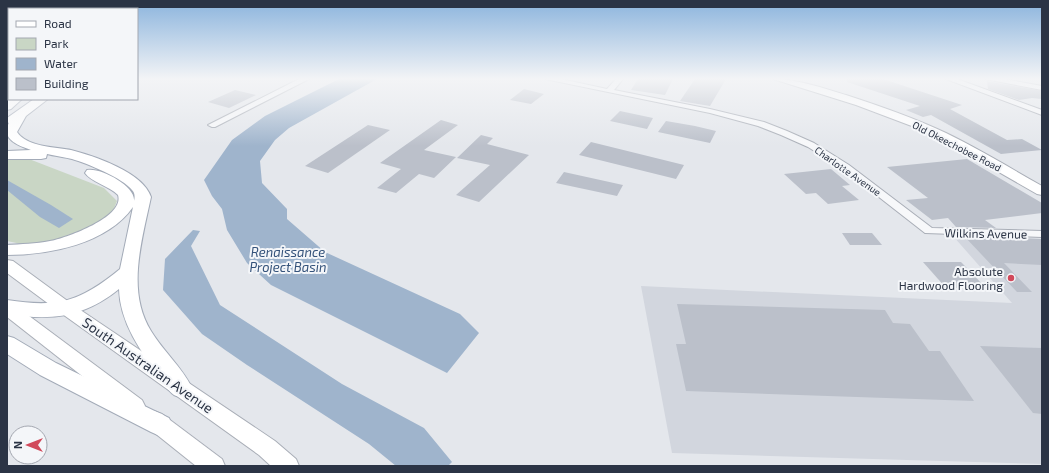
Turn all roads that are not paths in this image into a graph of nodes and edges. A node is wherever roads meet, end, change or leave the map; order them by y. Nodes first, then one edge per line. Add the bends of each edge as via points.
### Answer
1 (34, 101) edge
2 (262, 101) edge
3 (659, 101) edge
4 (855, 101) edge
5 (1008, 101) edge
6 (15, 106) edge
7 (1042, 113) edge
8 (7, 123) edge
9 (212, 125) dead end
10 (7, 155) edge
11 (1042, 191) edge
12 (929, 231) joint
13 (1042, 234) edge
14 (7, 250) edge
15 (7, 265) edge
16 (128, 272) junction
17 (7, 308) edge
18 (68, 309) junction
19 (7, 344) edge
20 (181, 388) junction
21 (160, 425) junction
22 (214, 466) edge
23 (288, 466) edge

1 - 6 main road
2 - 9 street
3 - 12 street, Charlotte Avenue via 733,116 811,145 846,167
4 - 11 main road, Old Okeechobee Road via 914,123
5 - 7 street
6 - 8 main road
6 - 16 main road via 10,132 12,137 28,145 77,156 99,164 118,173 142,191 144,197
10 - 14 main road via 39,155 77,166 109,181 127,197 127,203 116,217 82,237 37,249
12 - 13 street, Wilkins Avenue
15 - 18 main road, South Australian Avenue
16 - 18 main road via 105,291
16 - 20 main road via 130,308 138,328
17 - 18 main road via 42,311
17 - 21 main road
18 - 20 main road, South Australian Avenue
19 - 21 main road via 48,369
20 - 23 main road, South Australian Avenue via 267,448
21 - 22 main road

